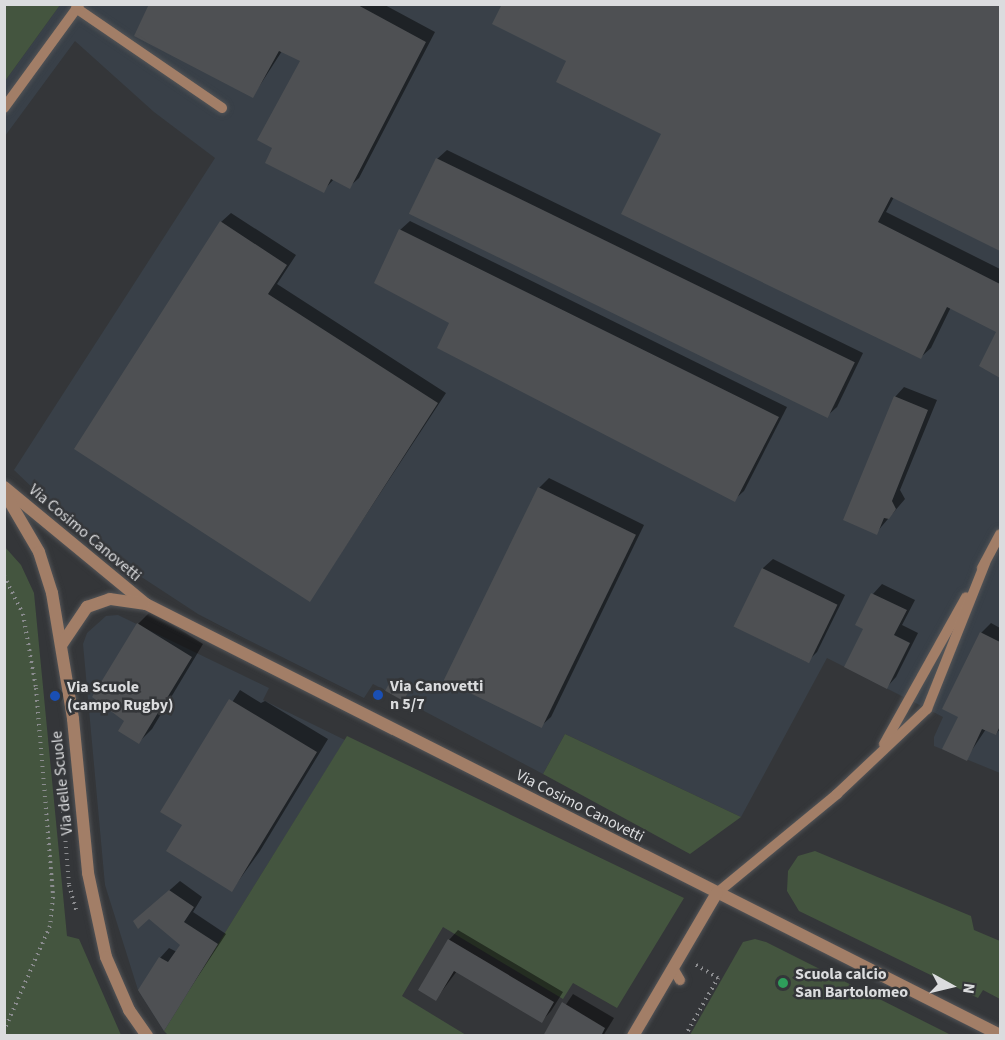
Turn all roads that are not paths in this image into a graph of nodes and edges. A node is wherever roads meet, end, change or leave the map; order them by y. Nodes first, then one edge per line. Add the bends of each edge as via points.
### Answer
1 (77, 7) edge
2 (4, 108) edge
3 (222, 108) dead end
4 (4, 488) edge
5 (4, 492) edge
6 (1000, 534) edge
7 (985, 563) junction
8 (146, 604) junction
9 (62, 644) junction
10 (881, 749) junction
11 (717, 893) junction
12 (673, 968) junction
13 (680, 980) dead end
14 (147, 1035) edge
15 (633, 1035) edge
16 (1000, 1035) edge

1 - 2 lane
1 - 3 lane
4 - 8 street, Via Cosimo Canovetti
5 - 9 street, Via delle Scuole via 39,552
6 - 7 lane
7 - 10 lane
7 - 10 lane via 927,709
8 - 9 street, Via Cosimo Canovetti via 110,599 87,607
8 - 11 street, Via Cosimo Canovetti
9 - 14 street, Via delle Scuole via 88,873 106,957 129,1010
10 - 11 lane via 837,794
11 - 12 street
11 - 16 street, Via Cosimo Canovetti
12 - 13 lane
12 - 15 street

